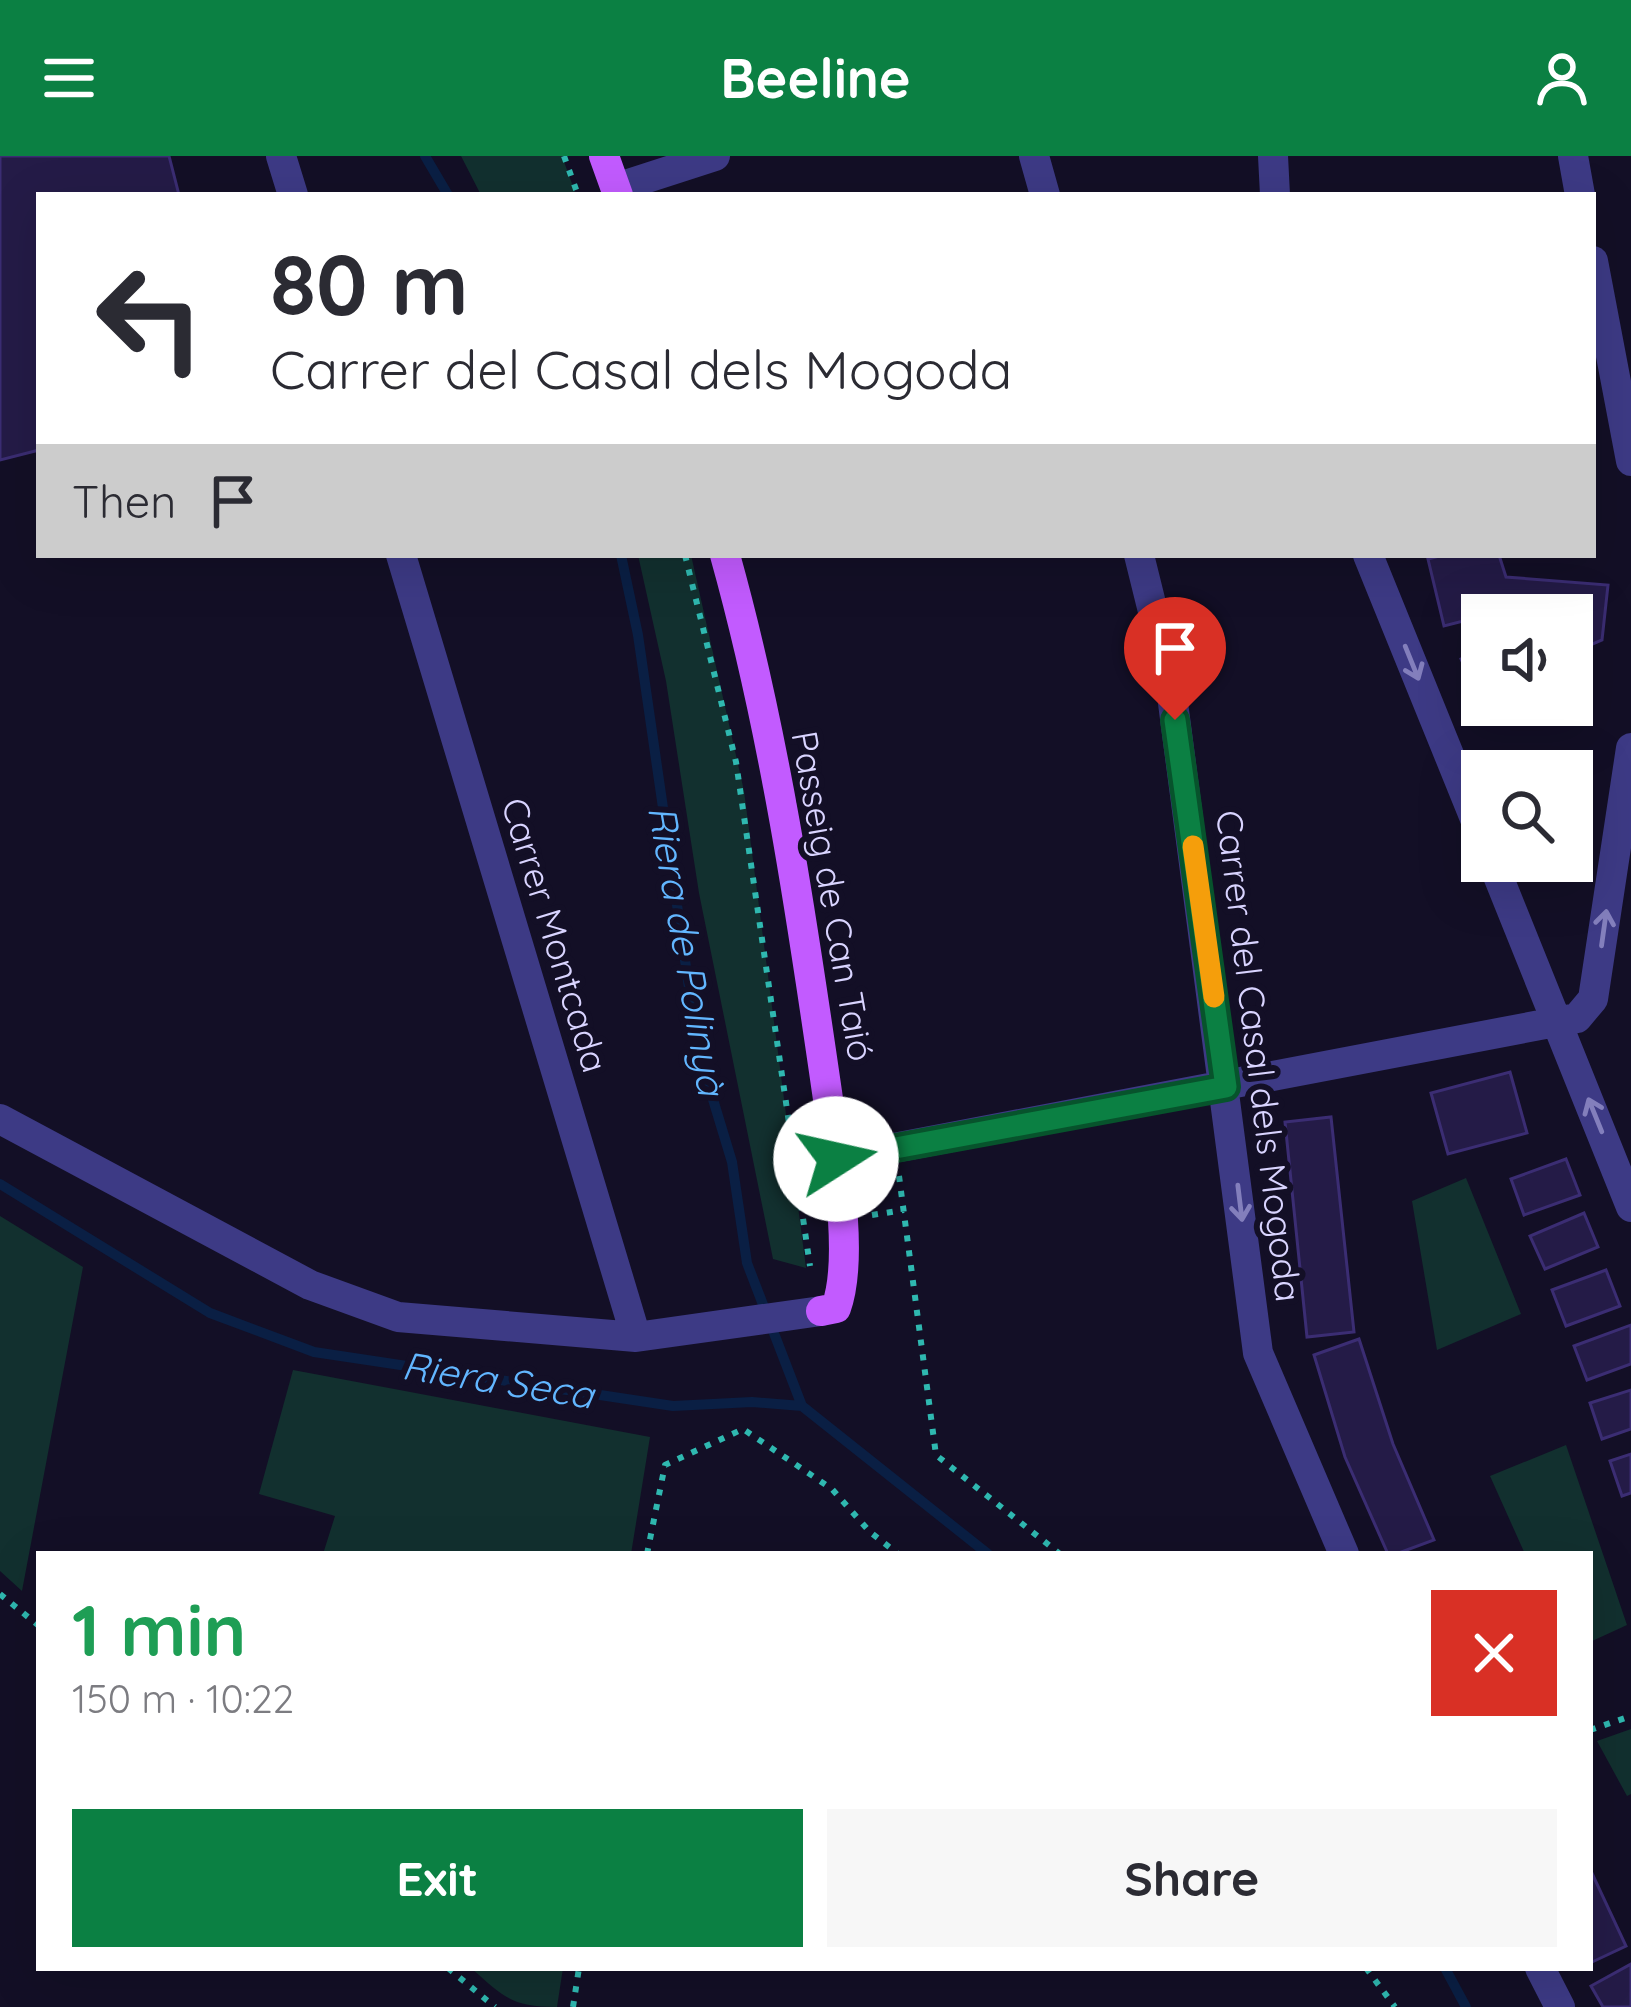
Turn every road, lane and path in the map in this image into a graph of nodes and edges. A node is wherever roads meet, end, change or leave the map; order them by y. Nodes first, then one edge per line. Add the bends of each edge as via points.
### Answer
1 (281, 156) edge
2 (564, 156) edge
3 (604, 156) edge
4 (715, 156) edge
5 (1034, 156) edge
6 (1273, 156) edge
7 (1573, 156) edge
8 (617, 191) edge
9 (292, 192) edge
10 (577, 192) edge
11 (1044, 192) edge
12 (1275, 192) edge
13 (1579, 192) edge
14 (1596, 277) edge
15 (1631, 461) edge
16 (401, 558) edge
17 (687, 558) edge
18 (726, 558) edge
19 (1140, 558) edge
20 (1369, 558) edge
21 (1631, 748) edge
22 (1461, 784) edge
23 (1501, 882) edge
24 (1558, 1024) junction
25 (1226, 1087) junction
26 (0, 1119) edge
27 (893, 1148) junction
28 (836, 1159) junction
29 (1631, 1207) edge
30 (821, 1311) junction
31 (636, 1337) junction
32 (648, 1551) edge
33 (894, 1551) edge
34 (1056, 1551) edge
35 (1343, 1551) edge
36 (0, 1594) edge
37 (36, 1624) edge
38 (1631, 1716) edge
39 (1593, 1729) edge
40 (452, 1971) edge
41 (579, 1971) edge
42 (1368, 1971) edge
43 (1542, 1971) edge
44 (495, 2007) edge
45 (573, 2007) edge
46 (1395, 2007) edge
47 (1560, 2007) edge

1 - 9 street
2 - 10 path
3 - 8 main road
4 - 8 street
5 - 11 street
6 - 12 street
7 - 13 street
14 - 15 street
16 - 31 street, Carrer Montcada
17 - 30 path via 736,762 804,1241
18 - 28 main road, Passeig de Can Taió via 803,931
19 - 25 street, Carrer del Casal dels Mogoda via 1170,680
20 -> 22 street
24 -> 21 street via 1594,999
23 - 24 street
24 - 25 street
29 -> 24 street
25 - 27 street
25 -> 35 street, Carrer del Casal dels Mogoda via 1258,1353
26 - 31 street via 310,1285 398,1317
27 - 28 street
27 - 34 path via 936,1455
28 - 30 main road, Passeig de Can Taió via 845,1284 836,1308
30 - 31 street
32 - 33 path via 665,1465 743,1429 832,1489
36 - 37 path
38 - 39 path
40 - 44 path
41 - 45 path
42 - 46 path
43 - 47 street

